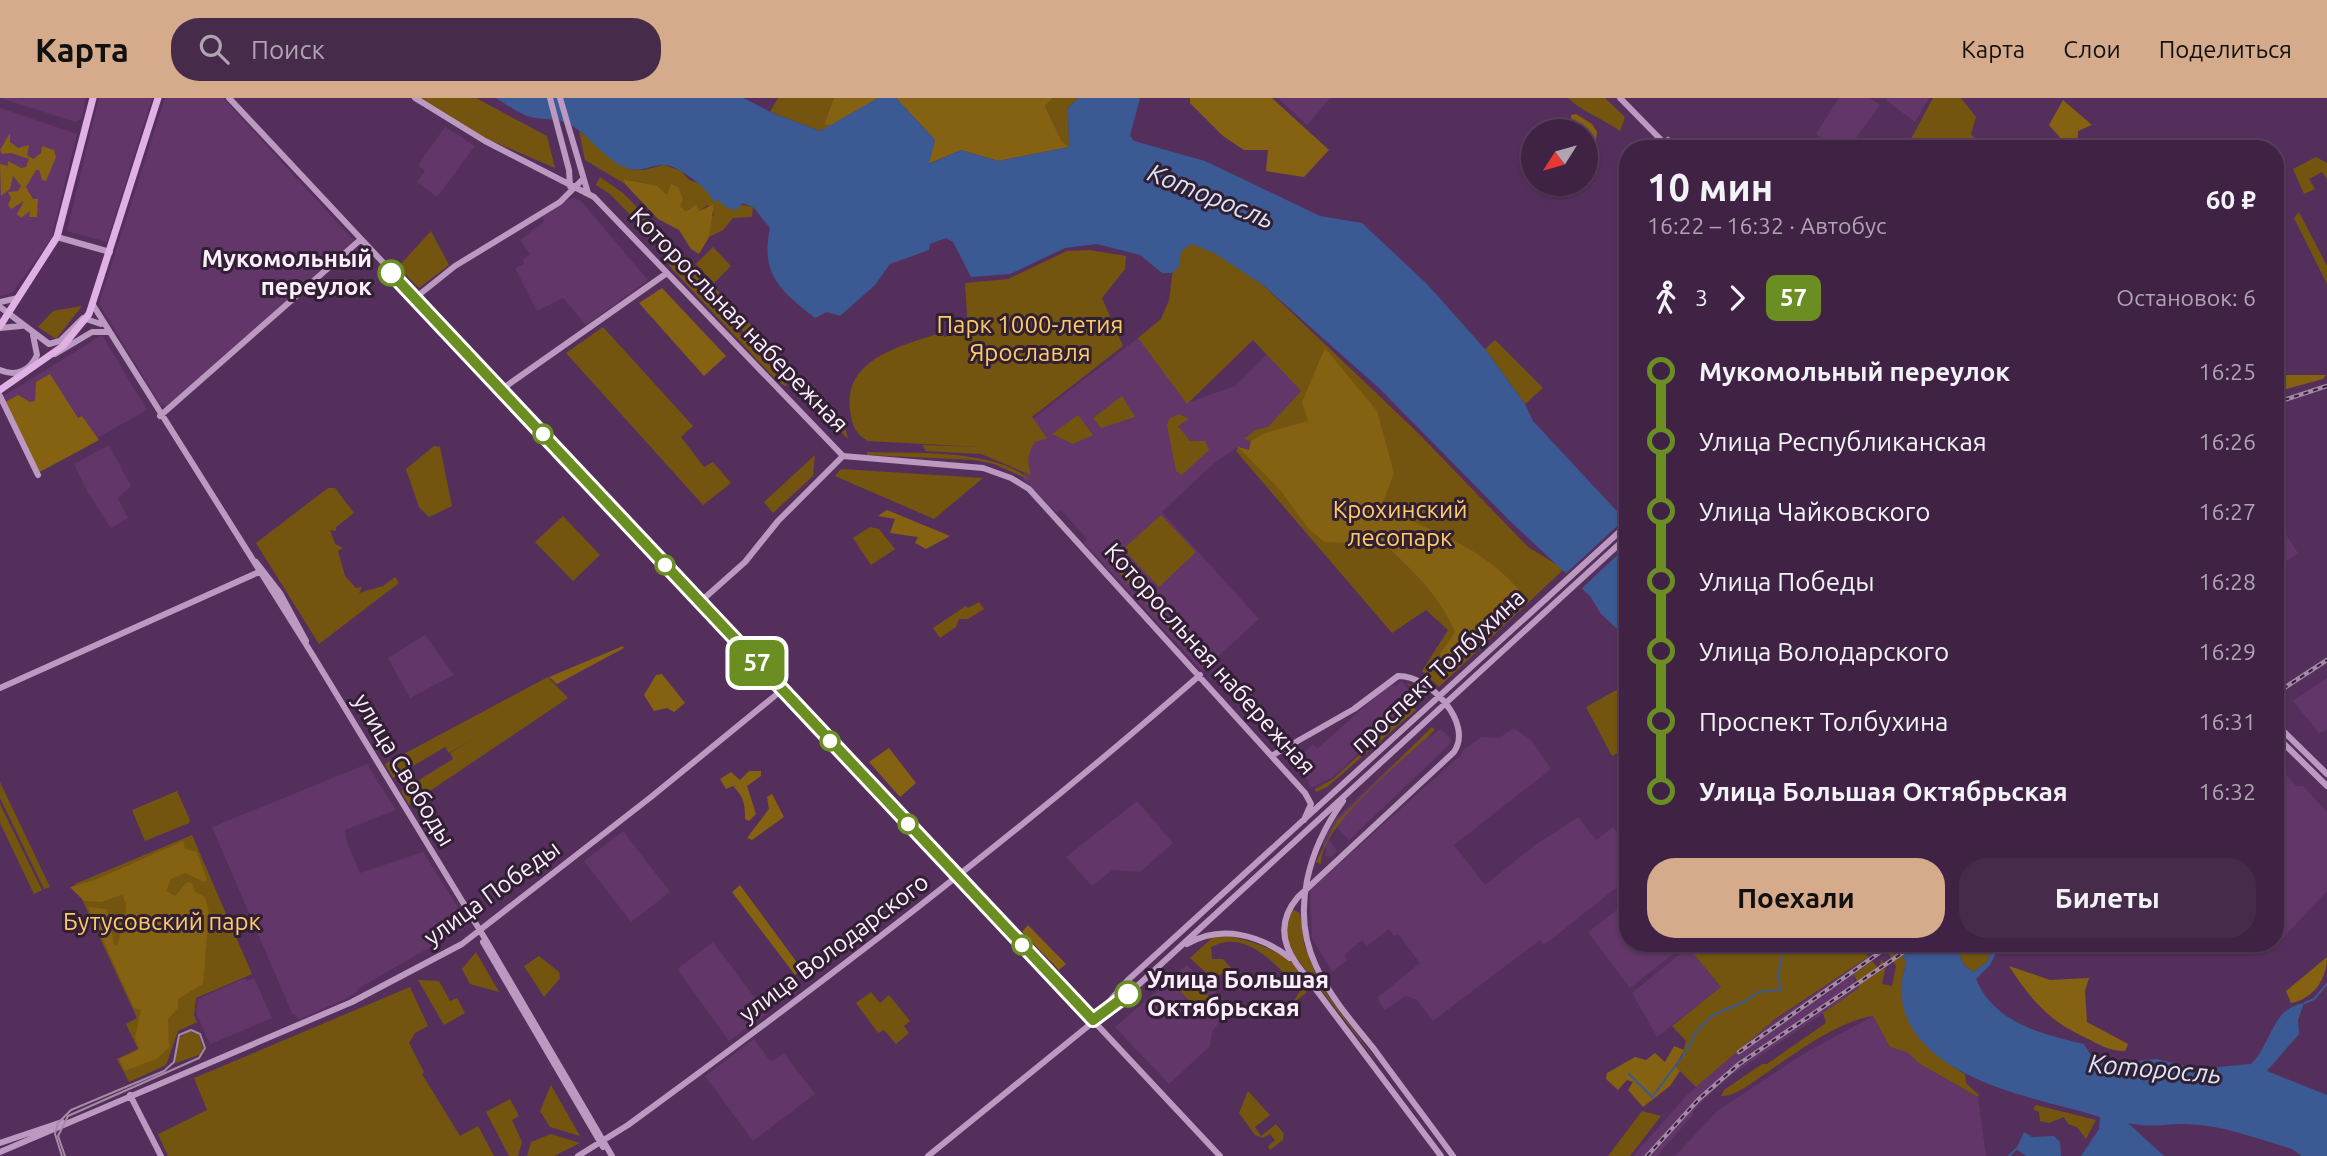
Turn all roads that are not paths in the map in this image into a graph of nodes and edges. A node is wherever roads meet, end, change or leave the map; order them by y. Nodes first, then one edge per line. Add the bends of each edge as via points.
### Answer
1 (93, 98) edge
2 (158, 98) edge
3 (415, 98) edge
4 (550, 98) edge
5 (560, 98) edge
6 (1620, 98) edge
7 (232, 99) edge
8 (1637, 114) junction
9 (1662, 140) edge
10 (1667, 140) edge
11 (581, 177) junction
12 (573, 186) junction
13 (588, 194) junction
14 (57, 237) junction
15 (360, 240) junction
16 (110, 252) junction
17 (667, 273) junction
18 (19, 297) junction
19 (415, 298) junction
20 (0, 304) edge
21 (93, 305) junction
22 (9, 314) junction
23 (87, 317) junction
24 (103, 325) junction
25 (0, 327) edge
26 (28, 330) junction
27 (108, 333) junction
28 (50, 355) junction
29 (28, 368) junction
30 (0, 370) edge
31 (0, 390) edge
32 (502, 390) junction
33 (0, 396) edge
34 (160, 416) junction
35 (843, 456) junction
36 (38, 475) dead end
37 (1619, 532) edge
38 (1619, 544) edge
39 (261, 571) junction
40 (701, 602) junction
41 (1200, 675) junction
42 (0, 688) edge
43 (782, 690) junction
44 (2284, 732) edge
45 (2284, 743) edge
46 (1273, 755) junction
47 (2327, 774) edge
48 (2327, 786) edge
49 (1352, 788) junction
50 (1305, 793) junction
51 (1334, 793) junction
52 (1304, 820) junction
53 (1310, 863) junction
54 (1323, 872) junction
55 (958, 877) junction
56 (1305, 890) junction
57 (1289, 909) junction
58 (1304, 913) junction
59 (479, 932) junction
60 (1176, 951) junction
61 (1296, 962) junction
62 (1093, 1020) junction
63 (130, 1095) junction
64 (74, 1118) junction
65 (0, 1143) edge
66 (603, 1143) junction
67 (0, 1152) edge
68 (161, 1156) edge
69 (578, 1156) edge
70 (611, 1156) edge
71 (928, 1156) edge
72 (1220, 1156) edge
73 (1441, 1156) edge
74 (1453, 1156) edge

1 - 14 main road
2 - 16 main road
3 - 12 main road, Которосльная набережная via 485,142
4 - 12 main road
5 - 11 main road
6 - 8 main road
7 - 15 main road
8 - 9 main road
8 - 10 main road
11 - 12 main road
11 - 13 main road
12 - 13 main road, Которосльная набережная
12 - 19 main road via 565,197 455,266
13 - 17 main road, Которосльная набережная
14 - 16 main road
14 - 18 main road
15 - 19 main road
15 - 34 main road
16 - 21 main road
17 - 32 main road
17 - 35 main road, Которосльная набережная
18 - 20 main road
18 - 22 main road
19 - 32 main road
20 - 22 main road
21 - 23 main road
21 - 24 main road, улица Свободы
22 - 25 main road
22 - 26 main road
23 - 24 main road
23 - 26 main road via 52,344
23 - 28 main road
24 - 27 main road, улица Свободы
25 - 26 main road via 13,324
26 - 29 main road via 37,349
27 - 28 main road via 92,332
27 - 34 main road, улица Свободы
28 - 29 main road
29 - 30 main road via 12,373
29 - 31 main road
32 - 40 main road
33 - 36 main road
34 - 39 main road, улица Свободы
35 - 40 main road
35 - 41 main road, Которосльная набережная via 968,466 1011,478 1041,500
37 - 51 main road, проспект Толбухина
38 - 49 main road, проспект Толбухина
39 - 42 main road
39 - 59 main road, улица Свободы
40 - 43 main road
41 - 46 main road, Которосльная набережная
41 - 55 main road, улица Володарского
43 - 55 main road
43 - 59 main road, улица Победы
44 - 47 main road
45 - 48 main road
46 - 50 main road, Которосльная набережная
46 - 54 main road via 1354,709 1398,676 1415,679 1433,692 1459,725 1460,741 1454,752
49 - 53 main road via 1322,832
49 - 60 main road, проспект Толбухина
50 - 51 main road via 1321,799
50 - 52 main road via 1311,804
51 - 52 main road, проспект Толбухина
52 - 62 main road, проспект Толбухина via 1128,980
53 - 54 main road via 1315,872
53 - 56 main road
54 - 56 main road
55 - 62 main road
55 - 66 main road, улица Володарского
56 - 57 main road
56 - 58 main road
57 - 58 main road via 1295,906
57 - 61 main road via 1283,921 1284,935
58 - 74 main road via 1309,950 1325,984
59 - 63 main road, улица Победы via 373,992
59 - 66 main road, улица Свободы
60 - 61 main road via 1202,936 1230,934 1268,943
60 - 62 main road, проспект Толбухина
61 - 73 main road
62 - 71 main road, проспект Толбухина
62 - 72 main road
63 - 64 main road, улица Победы
63 - 68 main road
64 - 65 main road, улица Победы
64 - 67 main road, улица Победы
66 - 69 main road, улица Володарского
66 - 70 main road, улица Свободы

